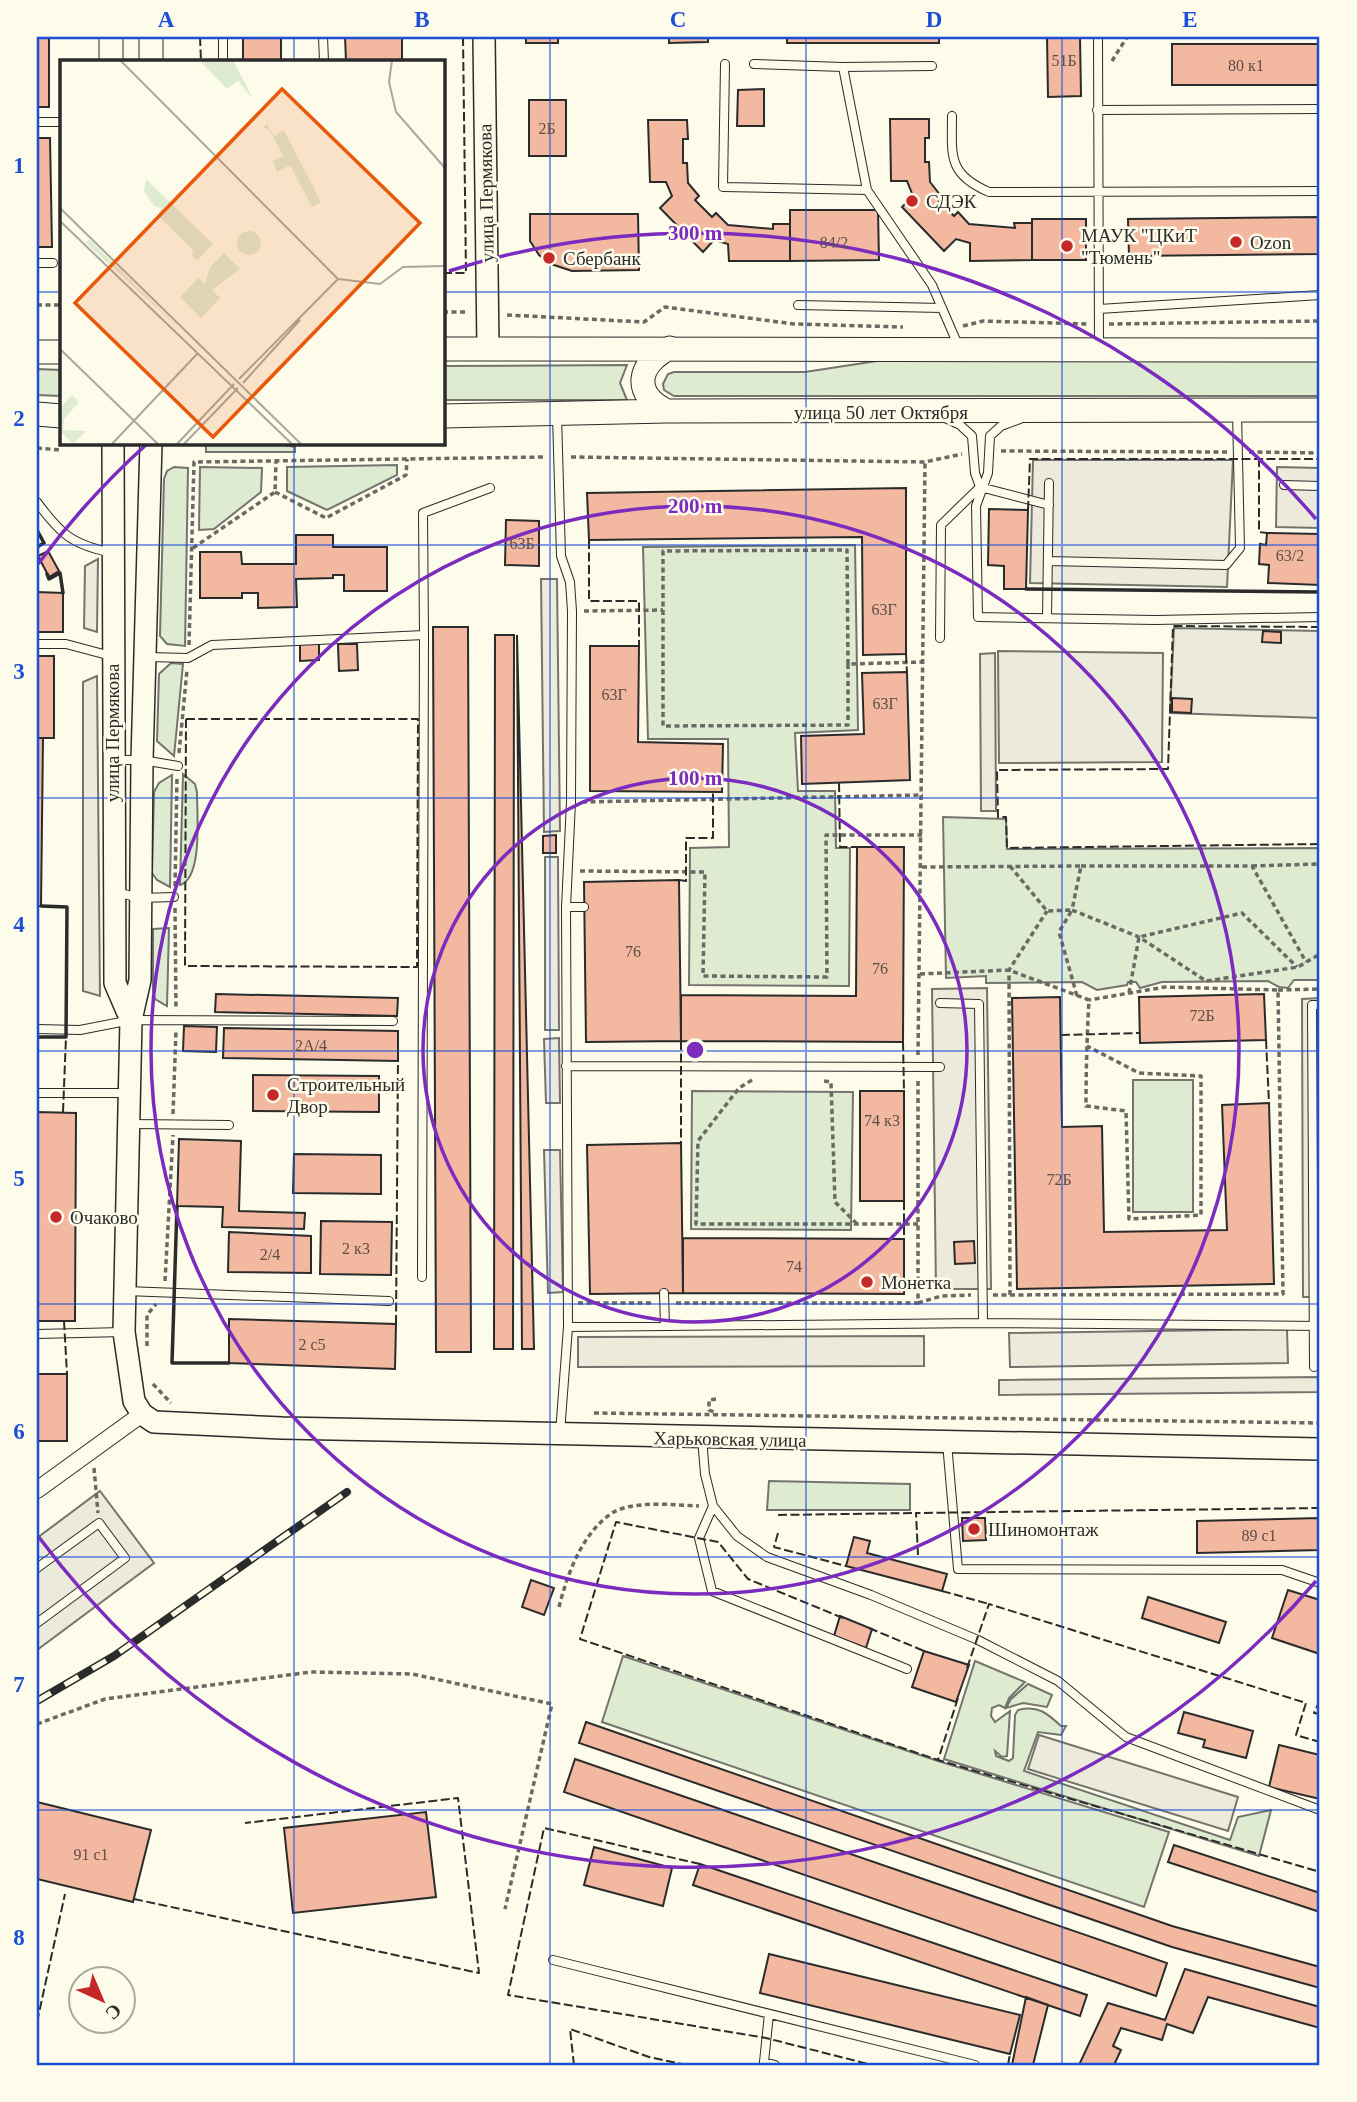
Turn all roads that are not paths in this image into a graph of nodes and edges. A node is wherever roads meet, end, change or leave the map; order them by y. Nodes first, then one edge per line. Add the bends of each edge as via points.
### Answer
1 (111, 37) edge
2 (151, 37) edge
3 (223, 37) edge
4 (323, 37) edge
5 (484, 37) edge
6 (1098, 37) edge
7 (111, 60) edge
8 (151, 60) edge
9 (223, 60) edge
10 (324, 60) edge
11 (725, 64) dead end
12 (754, 64) dead end
13 (932, 66) dead end
14 (843, 67) junction
15 (1320, 109) edge
16 (1097, 110) junction
17 (952, 116) dead end
18 (37, 122) edge
19 (60, 122) edge
20 (867, 190) junction
21 (1320, 191) edge
22 (1099, 192) junction
23 (37, 263) edge
24 (53, 263) dead end
25 (1320, 295) edge
26 (798, 305) dead end
27 (942, 307) junction
28 (1099, 309) junction
29 (955, 338) junction
30 (488, 348) junction
31 (670, 348) junction
32 (1098, 348) junction
33 (444, 349) edge
34 (1320, 350) edge
35 (37, 352) edge
36 (60, 352) edge
37 (1237, 410) junction
38 (1320, 410) edge
39 (667, 411) junction
40 (1039, 412) junction
41 (933, 413) junction
42 (37, 414) edge
43 (557, 414) junction
44 (60, 415) edge
45 (444, 415) edge
46 (113, 444) edge
47 (151, 444) edge
48 (1049, 483) dead end
49 (1284, 485) dead end
50 (1320, 486) edge
51 (980, 487) junction
52 (490, 488) dead end
53 (37, 502) edge
54 (1049, 505) junction
55 (113, 553) junction
56 (1048, 561) junction
57 (1320, 617) edge
58 (1048, 618) junction
59 (424, 635) junction
60 (940, 638) dead end
61 (37, 644) edge
62 (111, 656) junction
63 (144, 657) junction
64 (112, 760) junction
65 (142, 760) junction
66 (177, 766) dead end
67 (114, 891) junction
68 (174, 897) dead end
69 (140, 898) junction
70 (566, 907) junction
71 (581, 907) road end
72 (940, 1003) dead end
73 (1320, 1005) edge
74 (131, 1020) junction
75 (393, 1021) dead end
76 (37, 1029) edge
77 (566, 1066) junction
78 (940, 1066) dead end
79 (37, 1093) edge
80 (131, 1093) junction
81 (131, 1124) junction
82 (229, 1125) dead end
83 (422, 1277) dead end
84 (125, 1291) junction
85 (664, 1293) dead end
86 (389, 1301) dead end
87 (983, 1323) junction
88 (665, 1326) junction
89 (1317, 1326) edge
90 (568, 1327) junction
91 (124, 1332) junction
92 (37, 1334) edge
93 (1314, 1367) dead end
94 (142, 1414) junction
95 (560, 1436) junction
96 (702, 1438) junction
97 (947, 1443) junction
98 (1320, 1449) edge
99 (37, 1490) edge
100 (713, 1506) junction
101 (37, 1568) edge
102 (1320, 1583) edge
103 (37, 1623) edge
104 (907, 1669) dead end
105 (1320, 1810) edge
106 (553, 1960) dead end
107 (769, 2014) junction
108 (775, 2065) edge
109 (975, 2065) edge

1 - 7 main road
2 - 8 main road
3 - 9 lane
4 - 10 lane
5 - 30 street, улица Пермякова
6 - 16 lane
11 - 20 lane via 723,187
12 - 14 lane
13 - 14 lane
14 - 20 lane
15 - 16 lane
16 - 22 lane
17 - 22 lane via 951,161 974,185 989,192
18 - 19 lane
20 - 27 lane
21 - 22 lane
22 - 28 lane
23 - 24 lane
25 - 28 lane
26 - 27 lane
27 - 29 lane
28 - 32 lane
29 - 31 main road
29 - 32 main road
30 - 31 main road
30 - 33 main road
31 - 39 main road via 647,365 643,379 645,393 654,405
32 - 34 main road
35 - 36 main road
37 - 38 main road, улица 50 лет Октября
37 - 40 main road, улица 50 лет Октября
37 - 56 lane via 1240,548 1226,565
39 - 41 main road, улица 50 лет Октября
39 - 43 main road, улица 50 лет Октября
40 - 41 main road, улица 50 лет Октября
40 - 51 lane via 1001,426 990,436 988,473
41 - 51 lane via 972,436
42 - 44 main road
43 - 45 main road, улица 50 лет Октября
43 - 70 lane via 561,556 570,582 572,611
46 - 55 street, улица Пермякова
47 - 63 street, улица Пермякова
48 - 54 lane
49 - 50 lane
51 - 54 lane
51 - 58 lane via 976,506 978,617
51 - 60 lane via 941,525
52 - 59 lane via 423,513
53 - 55 lane via 57,529 82,547
54 - 56 lane
55 - 62 street, улица Пермякова
56 - 58 lane
57 - 58 lane
59 - 63 lane via 212,645 188,658
59 - 83 lane
61 - 62 lane via 66,644
62 - 64 street, улица Пермякова
63 - 65 street, улица Пермякова
64 - 65 lane
64 - 67 street, улица Пермякова
65 - 66 lane
65 - 69 street, улица Пермякова
67 - 69 lane
67 - 74 street, улица Пермякова via 115,983
68 - 69 lane
69 - 74 street, улица Пермякова via 140,980
70 - 71 lane
70 - 77 lane
72 - 87 lane via 979,1004
73 - 89 lane via 1312,1005
74 - 75 lane
74 - 76 lane via 80,1030
74 - 80 street, улица Пермякова
77 - 78 lane
77 - 90 lane
79 - 80 lane
80 - 81 street, улица Пермякова
81 - 82 lane
81 - 84 street, улица Пермякова
84 - 86 lane
84 - 91 street, улица Пермякова
85 - 88 lane
87 - 88 lane
87 - 89 lane
88 - 90 lane
89 - 93 lane
90 - 95 lane
91 - 92 lane
91 - 94 street, улица Пермякова via 134,1401
94 - 95 street, Харьковская улица via 154,1422 180,1424
94 - 99 street
95 - 96 street, Харьковская улица
96 - 97 street, Харьковская улица
96 - 100 lane
97 - 98 street, Харьковская улица
97 - 102 lane via 958,1569 1282,1570
100 - 104 lane via 699,1538 712,1591
100 - 105 lane via 737,1536 767,1557 978,1640 1058,1681 1126,1737
101 - 103 lane via 99,1522 125,1558
106 - 107 lane
107 - 108 lane via 764,2062
107 - 109 lane

